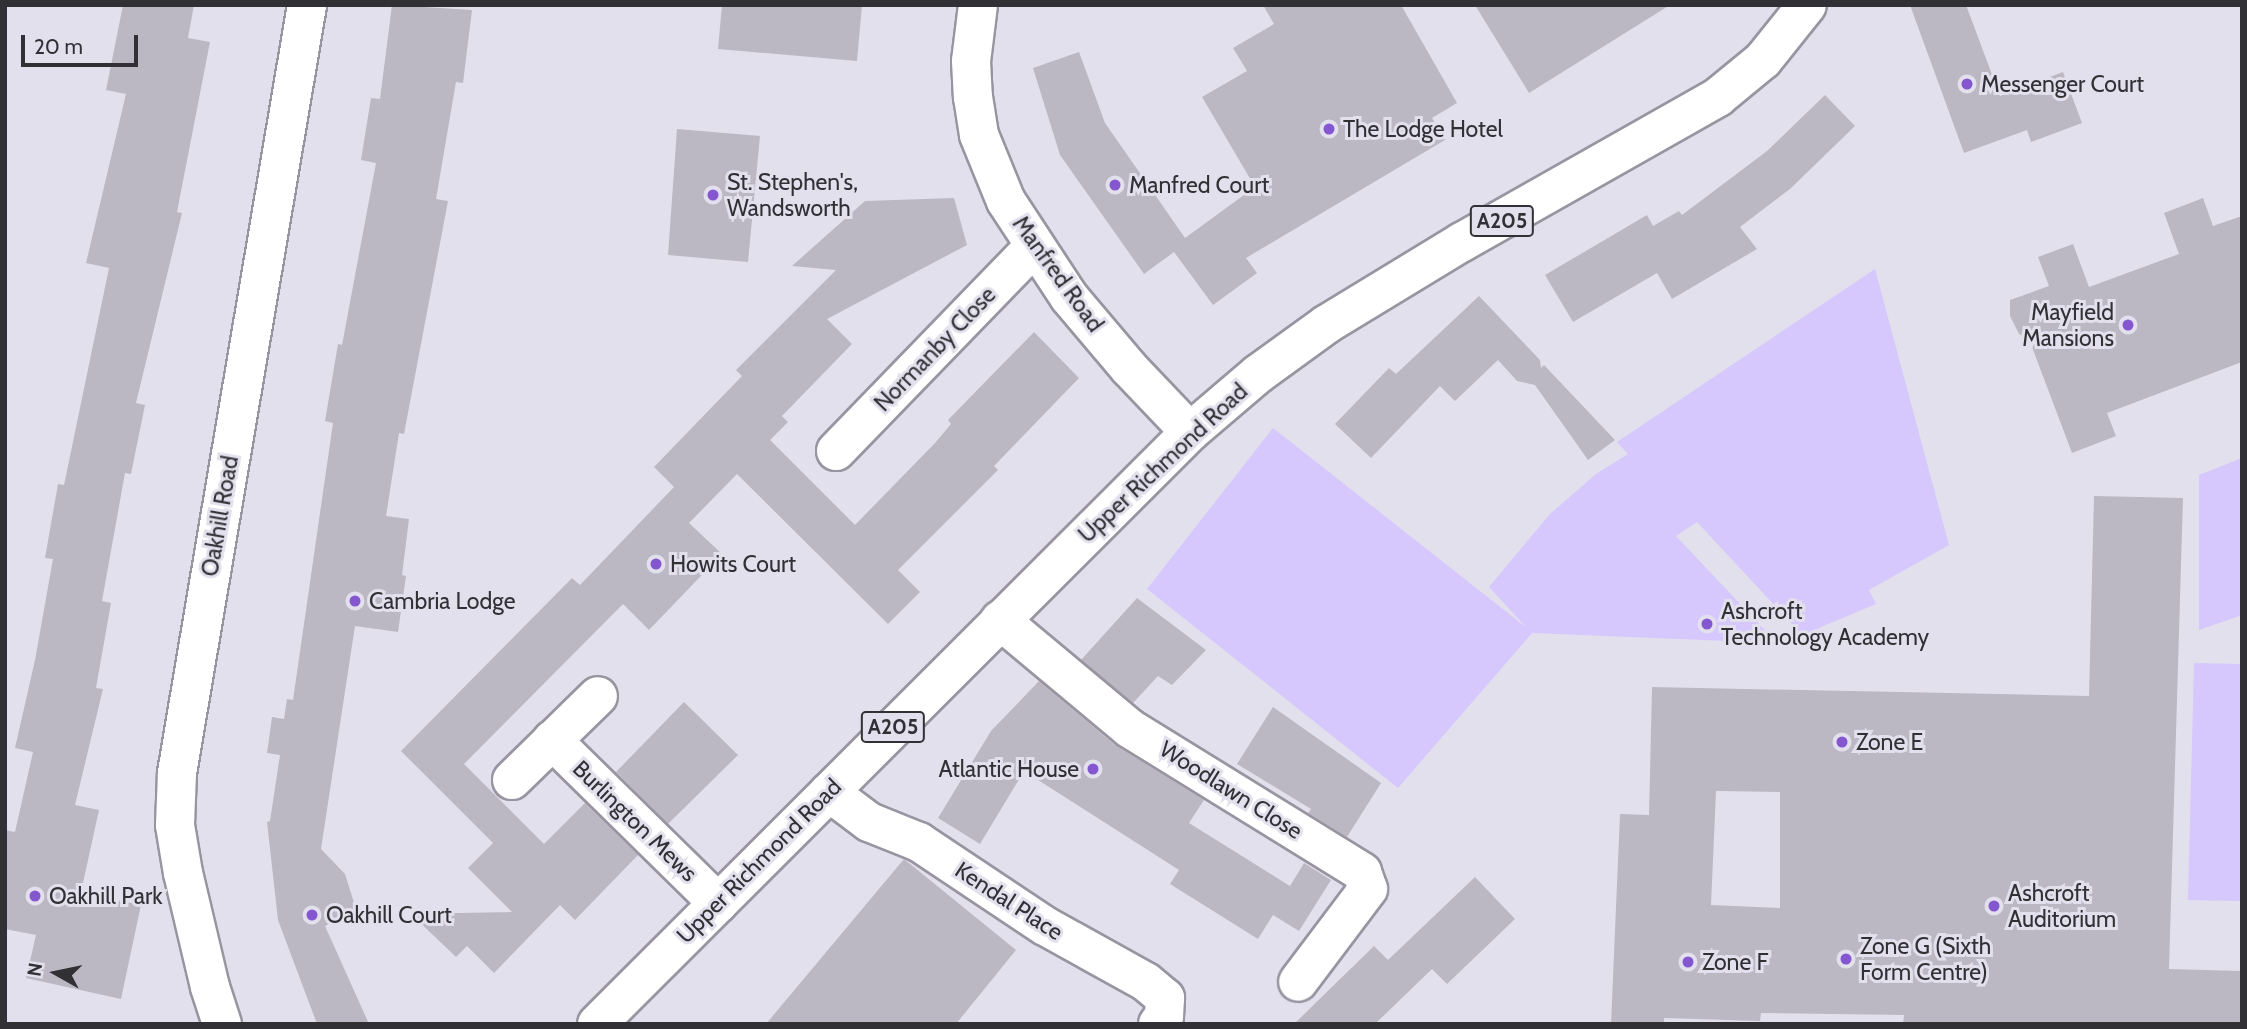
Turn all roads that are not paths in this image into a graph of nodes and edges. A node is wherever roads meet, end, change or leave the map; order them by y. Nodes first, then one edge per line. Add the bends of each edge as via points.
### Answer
1 (307, 5) edge
2 (978, 5) edge
3 (1807, 5) edge
4 (1034, 247) junction
5 (1190, 432) junction
6 (836, 451) dead end
7 (1000, 620) junction
8 (598, 696) dead end
9 (552, 740) junction
10 (512, 780) dead end
11 (829, 792) junction
12 (718, 903) junction
13 (1298, 982) dead end
14 (222, 1024) edge
15 (597, 1024) edge
16 (1158, 1024) edge

1 - 14 main road, Oakhill Road via 177,773 174,825 209,987
2 - 4 main road, Manfred Road via 971,61 979,135 1006,201
3 - 5 main road, Upper Richmond Road / A205 via 1763,60 1718,97 1327,324
4 - 5 main road, Manfred Road via 1069,297
4 - 6 main road, Normanby Close
5 - 7 main road, Upper Richmond Road / A205
7 - 11 main road, Upper Richmond Road / A205
7 - 13 main road, Woodlawn Close via 1129,727 1362,872 1368,888
8 - 9 main road, Burlington Mews
9 - 10 main road, Burlington Mews
9 - 12 main road, Burlington Mews
11 - 12 main road, Upper Richmond Road / A205
11 - 16 main road, Kendal Place via 869,822 919,842 1045,926 1146,982 1165,998 1164,1016
12 - 15 main road, Upper Richmond Road / A205

